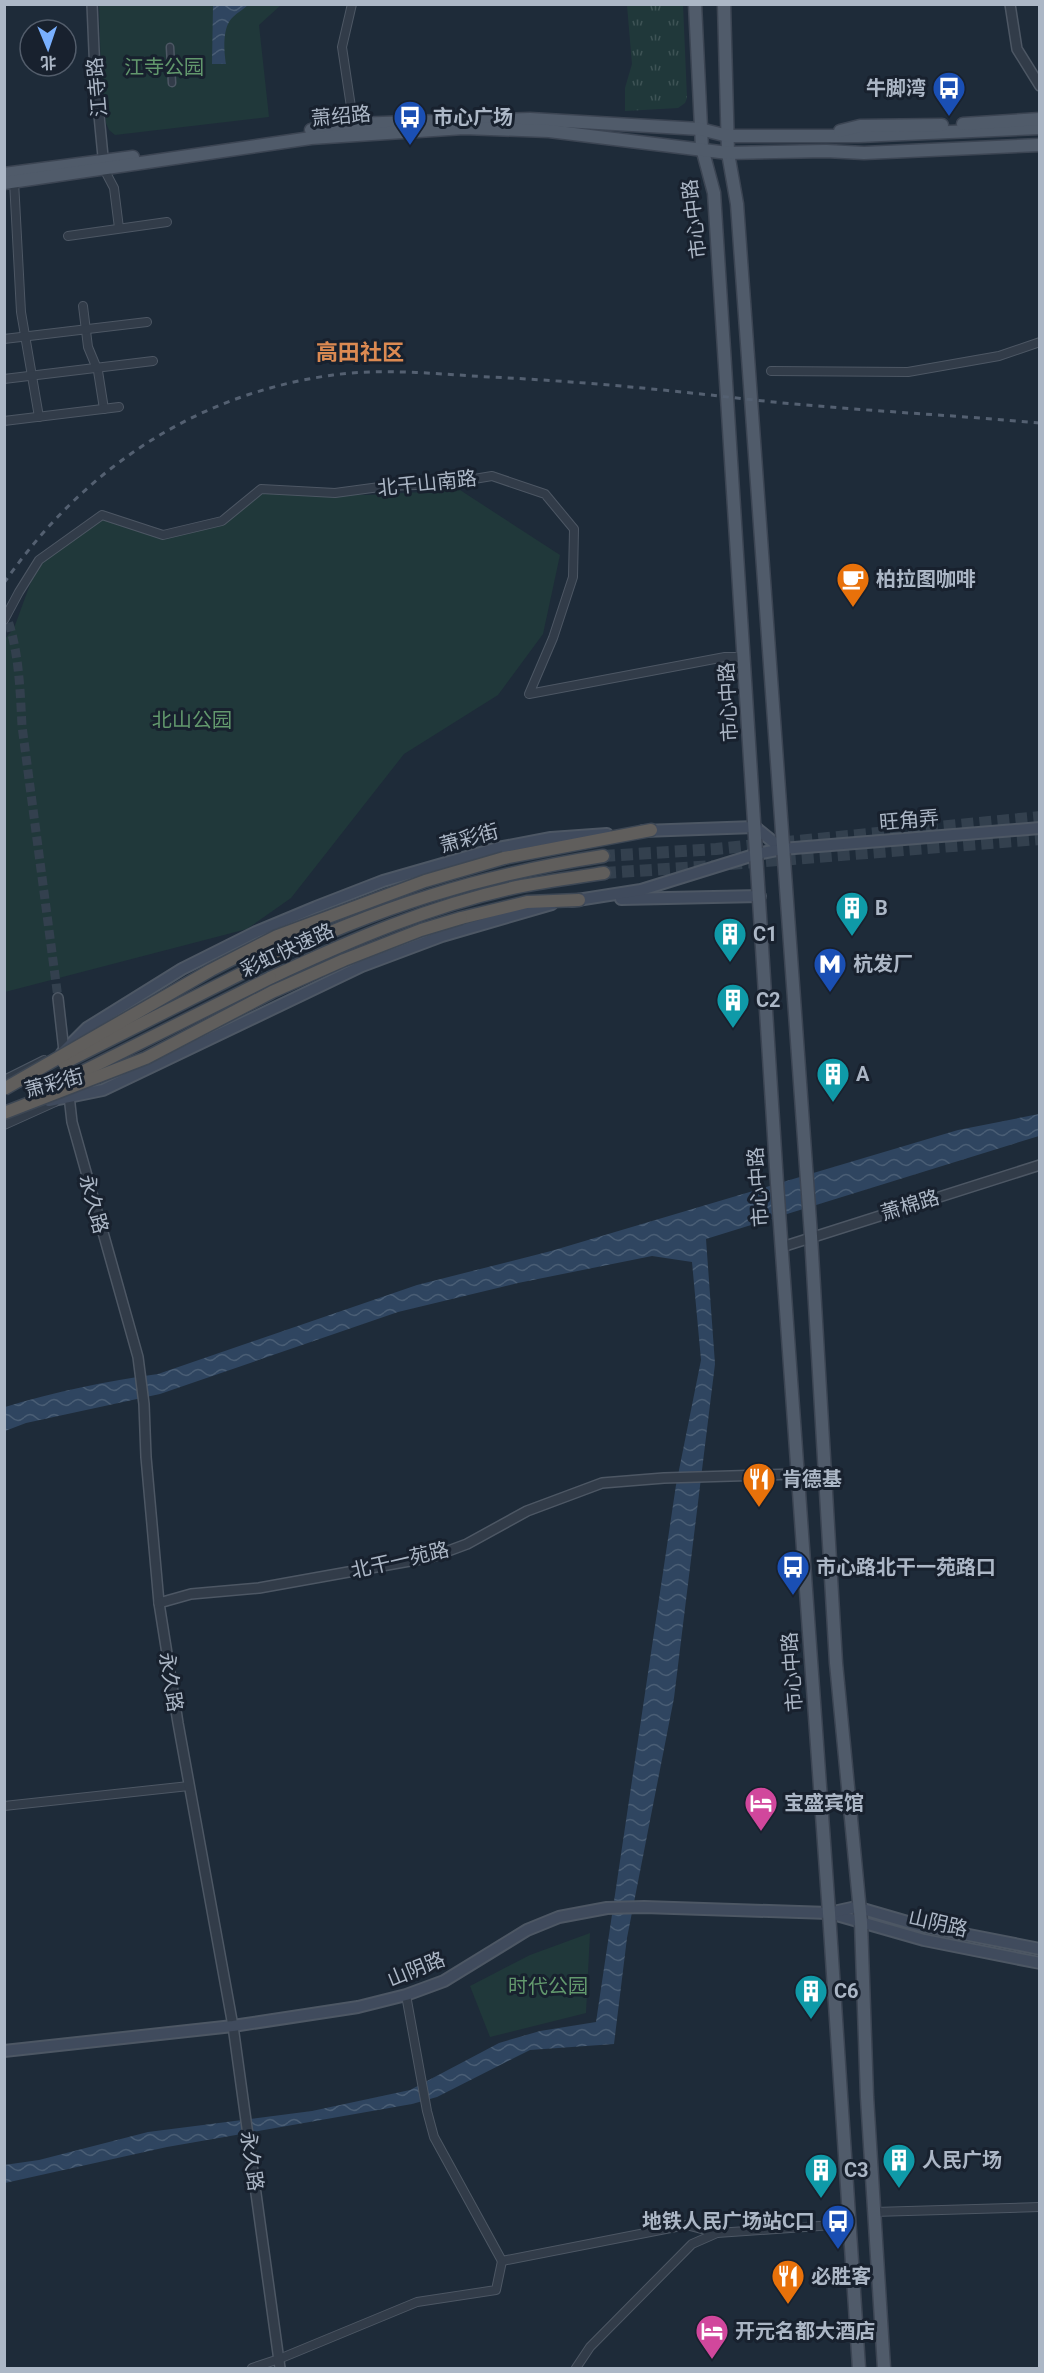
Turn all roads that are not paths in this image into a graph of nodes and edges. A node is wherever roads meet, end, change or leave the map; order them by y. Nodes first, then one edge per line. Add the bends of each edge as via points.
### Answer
1 (92, 4) edge
2 (352, 4) edge
3 (695, 4) edge
4 (724, 4) edge
5 (1010, 5) edge
6 (170, 47) dead end
7 (172, 83) dead end
8 (1040, 86) edge
9 (1040, 119) edge
10 (1040, 128) edge
11 (354, 129) junction
12 (700, 129) junction
13 (822, 135) junction
14 (1040, 135) edge
15 (728, 136) junction
16 (861, 140) junction
17 (1040, 145) edge
18 (702, 148) junction
19 (825, 151) junction
20 (728, 153) junction
21 (104, 165) junction
22 (8, 179) edge
23 (167, 222) dead end
24 (119, 228) junction
25 (68, 236) dead end
26 (83, 306) dead end
27 (147, 322) dead end
28 (86, 328) junction
29 (26, 336) junction
30 (4, 339) edge
31 (1040, 342) edge
32 (153, 361) dead end
33 (97, 367) junction
34 (771, 371) dead end
35 (32, 375) junction
36 (4, 379) edge
37 (120, 407) dead end
38 (104, 409) junction
39 (39, 417) junction
40 (4, 421) edge
41 (4, 620) edge
42 (745, 657) junction
43 (755, 827) junction
44 (1040, 828) edge
45 (651, 830) junction
46 (782, 849) junction
47 (757, 854) junction
48 (603, 856) tunnel mouth
49 (604, 873) tunnel mouth
50 (760, 896) junction
51 (579, 900) junction
52 (58, 998) tunnel mouth
53 (64, 1051) junction
54 (4, 1080) edge
55 (4, 1090) edge
56 (69, 1095) junction
57 (4, 1114) edge
58 (4, 1125) edge
59 (1040, 1165) edge
60 (811, 1236) junction
61 (782, 1247) junction
62 (797, 1474) junction
63 (159, 1603) junction
64 (189, 1786) junction
65 (4, 1806) edge
66 (860, 1908) junction
67 (829, 1913) junction
68 (861, 1922) junction
69 (1040, 1949) edge
70 (1040, 1963) edge
71 (406, 1995) junction
72 (233, 2026) junction
73 (4, 2051) edge
74 (1040, 2207) edge
75 (874, 2212) junction
76 (848, 2224) junction
77 (717, 2233) junction
78 (502, 2261) junction
79 (280, 2364) edge
80 (252, 2368) edge
81 (576, 2368) edge
82 (859, 2368) edge
83 (884, 2368) edge

1 - 21 street, 江寺路
2 - 11 street via 342,47
3 - 12 main road, 市心中路
4 - 15 main road
5 - 8 street via 1017,49
6 - 7 street
9 - 13 main road via 860,126
10 - 16 main road
11 - 12 main road via 530,119
11 - 18 main road, 萧绍路 via 549,131
11 - 21 main road, 萧绍路
12 - 15 main road
12 - 18 main road, 市心中路
13 - 15 main road
13 - 16 main road
14 - 16 main road
15 - 20 main road
16 - 19 main road
17 - 19 main road via 864,153
18 - 20 main road, 萧绍路
18 - 42 main road, 市心中路 via 714,193
19 - 20 main road, 萧绍路
20 - 46 main road via 737,204
21 - 22 main road, 萧绍路
21 - 24 street via 114,188
22 - 29 street
23 - 24 street
24 - 25 street
26 - 28 street
27 - 28 street
28 - 29 street
28 - 33 street
29 - 30 street
29 - 35 street
31 - 34 street via 999,356 908,372
32 - 33 street
33 - 35 street
33 - 38 street
35 - 36 street
35 - 39 street
37 - 38 street
38 - 39 street
39 - 40 street
41 - 42 street, 北干山南路 via 39,560 102,515 162,535 222,521 261,489 335,493 492,476 545,494 574,529 573,577 554,638 529,694 725,657
42 - 43 main road, 市心中路
43 - 45 main road, 萧彩街
43 - 46 main road
43 - 47 main road, 市心中路
44 - 46 main road, 旺角弄
45 - 53 main road, 萧彩街 via 551,838 498,848 383,881 256,932 182,969 87,1028
45 - 55 highway, bridge via 504,858 425,881 277,936
46 - 47 main road, 萧彩街
46 - 60 main road
47 - 50 main road, 市心中路
47 - 51 main road, 萧彩街 via 641,890
48 - 55 highway, 彩虹快速路, bridge via 527,868 443,890 352,923
49 - 57 highway, 彩虹快速路, bridge via 522,886 448,905 367,935 270,978
50 - 51 main road, 萧彩街
50 - 61 main road, 市心中路
51 - 56 main road, 萧彩街 via 547,905 402,951 103,1090
51 - 57 highway, bridge via 527,902 421,930 272,992 146,1058
52 - 53 street, 永久路
53 - 54 street
53 - 55 main road, 萧彩街 via 53,1063
53 - 56 street, 永久路
56 - 57 main road, 萧彩街
56 - 58 street
56 - 63 street, 永久路 via 72,1122 138,1357
59 - 60 street, 萧棉路
60 - 61 street, 萧棉路
60 - 66 main road via 837,1663
61 - 62 main road, 市心中路
62 - 63 street, 北干一苑路 via 602,1483 527,1511 466,1544 432,1557 259,1588 191,1594
62 - 67 main road, 市心中路
63 - 64 street, 永久路
64 - 65 street
64 - 72 street, 永久路
66 - 67 main road, 山阴路
66 - 68 main road
66 - 69 main road, 山阴路 via 918,1925
67 - 68 main road, 山阴路
67 - 71 main road, 山阴路 via 644,1907 607,1908 559,1917 527,1930 444,1981
67 - 76 main road, 市心中路
68 - 70 main road, 山阴路 via 924,1940
68 - 75 main road
71 - 72 main road, 山阴路 via 358,2007
71 - 78 street via 434,2138
72 - 73 main road, 山阴路
72 - 79 street, 永久路
74 - 75 street
75 - 83 main road
76 - 77 street
76 - 82 main road, 市心中路
77 - 78 street via 686,2225
77 - 81 street via 692,2244 590,2347
78 - 79 street via 496,2290 417,2302
79 - 80 street

